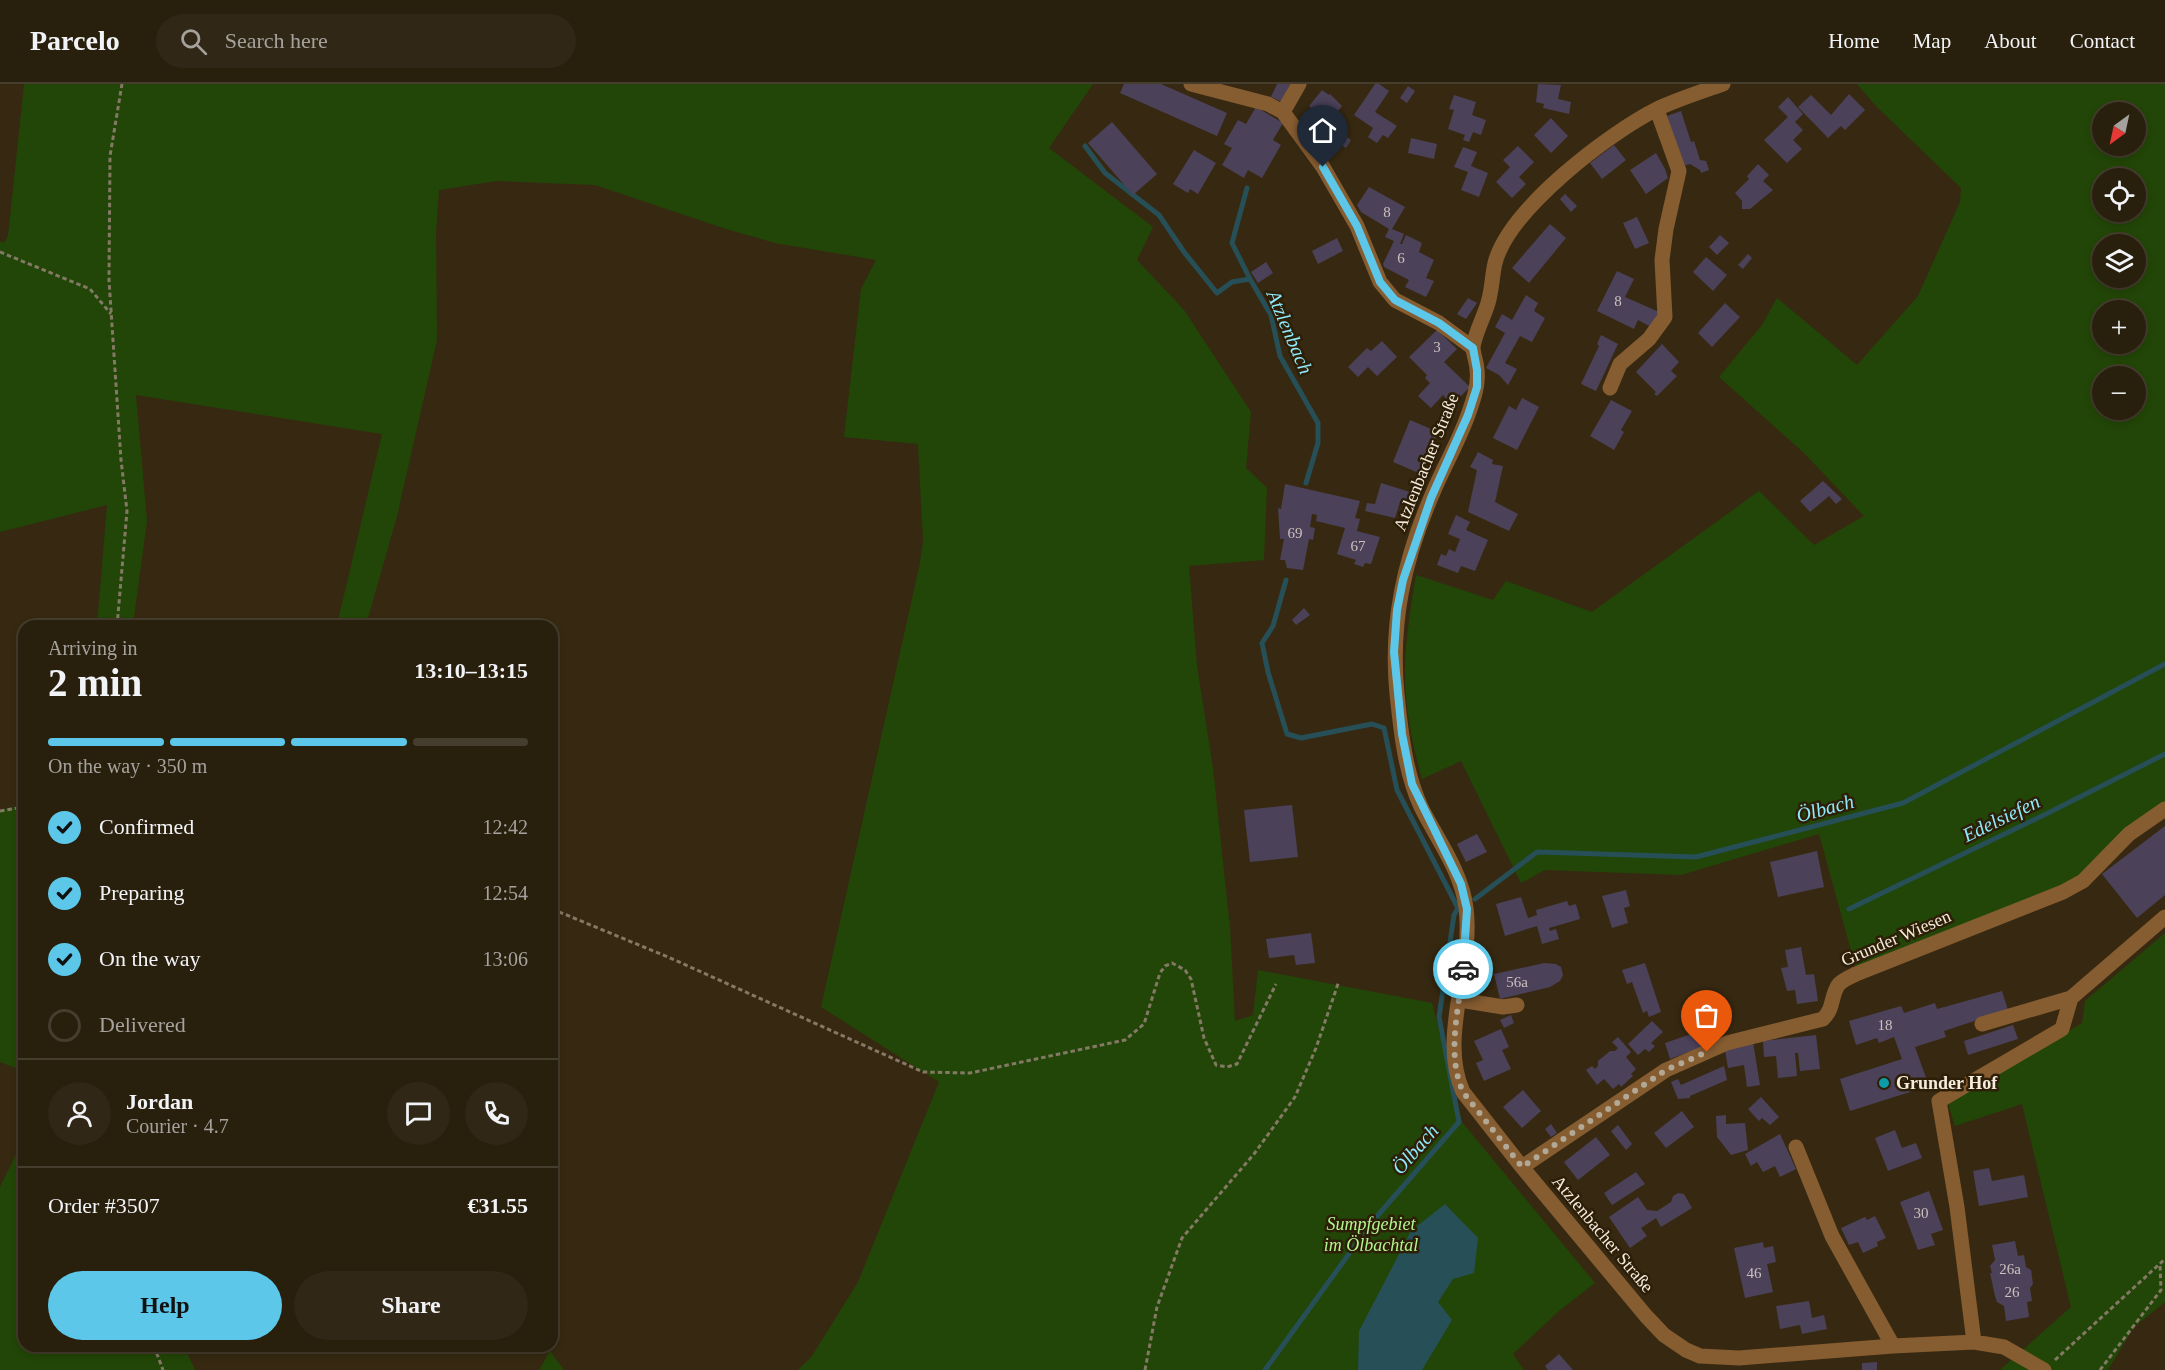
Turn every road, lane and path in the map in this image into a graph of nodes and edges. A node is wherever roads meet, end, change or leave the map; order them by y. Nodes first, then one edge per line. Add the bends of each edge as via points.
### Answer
1 (122, 84) edge
2 (1191, 84) edge
3 (1299, 84) edge
4 (1722, 84) edge
5 (1657, 110) junction
6 (1283, 112) junction
7 (0, 252) edge
8 (112, 316) junction
9 (1473, 348) junction
10 (1610, 388) dead end
11 (118, 620) edge
12 (18, 808) edge
13 (2165, 808) edge
14 (0, 811) edge
15 (558, 911) edge
16 (2165, 917) edge
17 (1339, 981) dead end
18 (1276, 984) dead end
19 (2071, 998) junction
20 (1460, 1000) junction
21 (1517, 1005) dead end
22 (1982, 1024) dead end
23 (1796, 1147) dead end
24 (1522, 1167) junction
25 (2165, 1259) edge
26 (2160, 1264) junction
27 (1974, 1342) junction
28 (1893, 1346) junction
29 (156, 1352) edge
30 (2064, 1352) dead end
31 (163, 1370) edge
32 (1145, 1370) edge
33 (2044, 1370) edge
34 (2100, 1370) edge

1 - 8 path via 110,156
2 - 6 street via 1268,104
3 - 6 street
4 - 5 street, Atzlenbacher Straße
5 - 9 street, Atzlenbacher Straße via 1595,148 1571,168 1548,188 1506,237 1495,261 1489,299
5 - 10 street via 1679,171 1662,260 1665,317 1649,339 1620,364
6 - 9 street via 1323,167 1357,226 1380,282 1395,300 1439,323
7 - 8 path via 90,290
8 - 11 path via 127,511
9 - 20 street, Atzlenbacher Straße via 1477,387 1431,498 1403,580 1394,652 1402,734 1412,784 1461,884 1467,909
12 - 14 path
13 - 24 street, Grunder Wiesen via 2129,834 2084,881 1856,974 1840,983 1831,1011 1823,1019 1727,1043 1666,1070
15 - 18 path via 923,1072 970,1073 1125,1040 1144,1024 1160,973 1172,963 1185,970 1191,979 1204,1038 1216,1065 1227,1067 1237,1064
16 - 19 street
17 - 32 path via 1295,1097 1254,1154 1182,1238 1157,1307
19 - 22 street
19 - 27 street via 2062,1029 1939,1101
20 - 21 street via 1503,1007
20 - 24 street, Atzlenbacher Straße via 1456,1016 1457,1078 1463,1092
23 - 28 street via 1832,1236
24 - 28 street, Atzlenbacher Straße via 1646,1316 1686,1350 1700,1356 1739,1358
25 - 26 path
26 - 30 path
26 - 34 path via 2161,1290
27 - 28 street, Atzlenbacher Straße
27 - 33 street, Atzlenbacher Straße via 2004,1347
29 - 31 path

